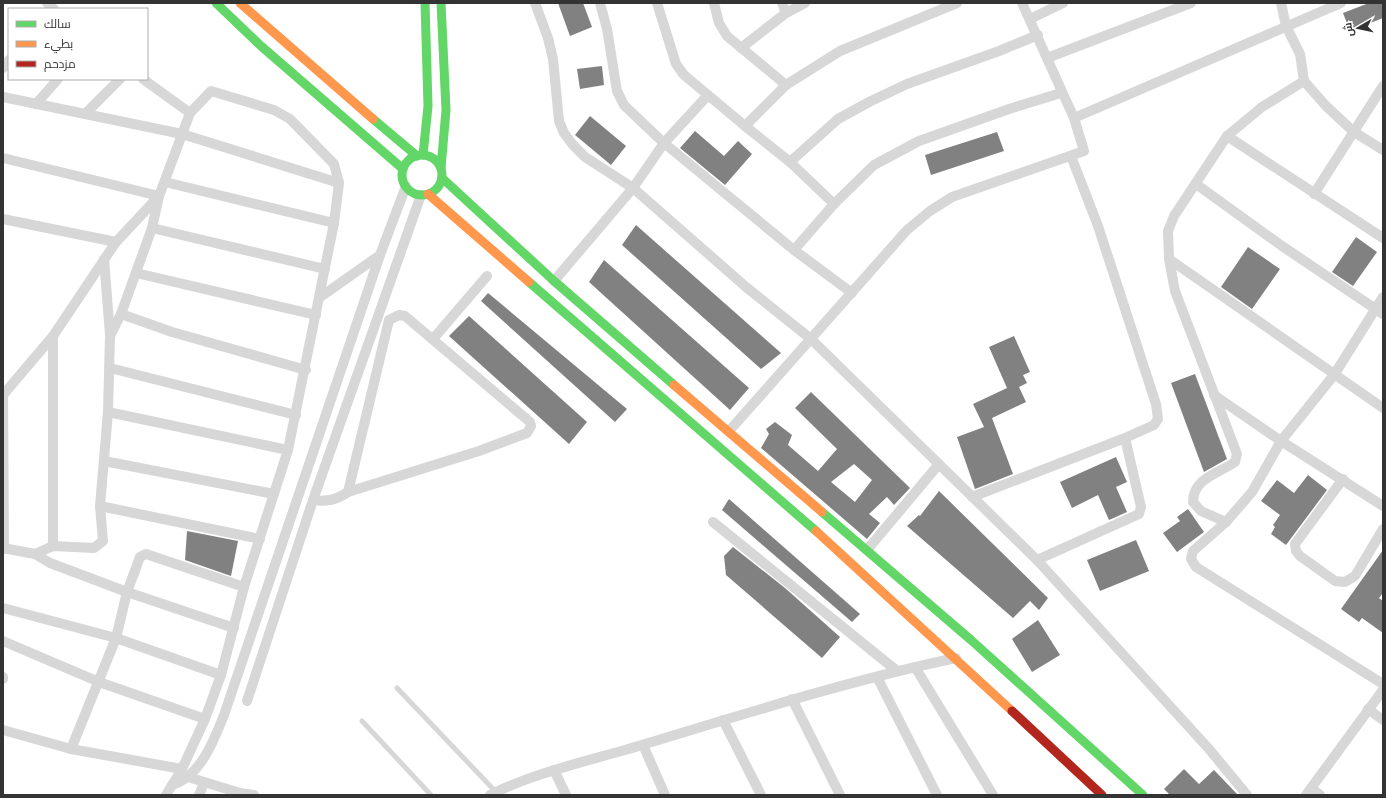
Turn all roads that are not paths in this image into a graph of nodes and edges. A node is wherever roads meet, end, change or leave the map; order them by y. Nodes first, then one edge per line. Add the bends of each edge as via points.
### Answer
1 (216, 3) edge
2 (240, 3) edge
3 (425, 3) edge
4 (440, 3) edge
5 (535, 3) edge
6 (600, 3) edge
7 (657, 3) edge
8 (714, 3) edge
9 (782, 3) edge
10 (805, 3) edge
11 (957, 3) edge
12 (1022, 3) edge
13 (1063, 3) edge
14 (1191, 3) edge
15 (1281, 3) edge
16 (1341, 3) edge
17 (786, 13) junction
18 (1030, 19) junction
19 (1286, 26) junction
20 (1038, 35) junction
21 (741, 48) junction
22 (1047, 58) junction
23 (57, 80) edge
24 (119, 80) edge
25 (144, 80) edge
26 (1304, 81) junction
27 (786, 85) junction
28 (1383, 86) edge
29 (1061, 93) junction
30 (708, 95) junction
31 (3, 97) edge
32 (36, 104) junction
33 (86, 113) junction
34 (190, 113) junction
35 (1074, 118) junction
36 (745, 126) junction
37 (1354, 132) junction
38 (182, 134) junction
39 (1227, 136) junction
40 (664, 143) junction
41 (1383, 150) edge
42 (420, 155) junction
43 (1071, 156) junction
44 (3, 158) edge
45 (790, 162) junction
46 (440, 168) junction
47 (403, 169) junction
48 (442, 178) junction
49 (165, 182) junction
50 (338, 183) junction
51 (1196, 184) junction
52 (406, 186) junction
53 (633, 188) junction
54 (425, 194) junction
55 (1314, 194) junction
56 (159, 196) junction
57 (834, 204) junction
58 (3, 219) edge
59 (334, 223) junction
60 (152, 228) junction
61 (1383, 238) edge
62 (116, 242) junction
63 (794, 250) junction
64 (380, 256) junction
65 (104, 259) junction
66 (1169, 259) junction
67 (325, 269) junction
68 (136, 273) junction
69 (487, 276) dead end
70 (554, 281) junction
71 (852, 293) junction
72 (1383, 297) edge
73 (319, 298) junction
74 (1379, 311) edge
75 (121, 314) junction
76 (316, 315) junction
77 (53, 336) junction
78 (110, 336) junction
79 (433, 339) junction
80 (811, 339) junction
81 (110, 368) junction
82 (306, 370) junction
83 (1334, 375) junction
84 (3, 393) edge
85 (1214, 395) junction
86 (1383, 408) edge
87 (108, 412) junction
88 (296, 415) junction
89 (730, 430) junction
90 (1125, 438) junction
91 (1281, 441) junction
92 (288, 450) junction
93 (104, 461) junction
94 (939, 464) junction
95 (1342, 479) junction
96 (348, 492) junction
97 (274, 494) junction
98 (972, 497) junction
99 (313, 500) junction
100 (100, 506) junction
101 (1383, 506) edge
102 (713, 522) dead end
103 (1226, 522) junction
104 (1383, 529) edge
105 (260, 539) junction
106 (53, 546) junction
107 (3, 548) edge
108 (867, 550) junction
109 (35, 554) junction
110 (1037, 560) junction
111 (244, 587) junction
112 (127, 592) junction
113 (3, 608) edge
114 (234, 628) junction
115 (116, 638) junction
116 (3, 640) edge
117 (956, 658) junction
118 (915, 666) junction
119 (897, 671) junction
120 (221, 675) junction
121 (877, 677) junction
122 (99, 682) junction
123 (1383, 684) edge
124 (398, 688) dead end
125 (1383, 690) edge
126 (792, 699) junction
127 (246, 701) dead end
128 (1368, 709) junction
129 (205, 719) junction
130 (724, 720) junction
131 (1383, 720) edge
132 (362, 721) dead end
133 (3, 730) edge
134 (643, 745) junction
135 (71, 749) junction
136 (554, 770) junction
137 (185, 773) junction
138 (204, 783) junction
139 (493, 793) edge
140 (1307, 793) edge
141 (239, 794) edge
142 (166, 795) edge
143 (199, 795) edge
144 (254, 795) edge
145 (431, 795) edge
146 (566, 795) edge
147 (665, 795) edge
148 (761, 795) edge
149 (840, 795) edge
150 (936, 795) edge
151 (993, 795) edge
152 (1102, 795) edge
153 (1143, 795) edge
154 (1247, 795) edge
155 (1320, 795) edge

1 - 47 street
2 - 42 street
3 - 42 street via 428,106
4 - 46 street via 446,110
5 - 53 street via 550,45 555,77 556,110 564,133 586,157
6 - 40 street via 620,100
7 - 30 street via 676,64 684,75
8 - 21 street via 722,30
9 - 17 street
10 - 17 street
11 - 27 street via 840,51
12 - 18 street
13 - 18 street
14 - 22 street
15 - 19 street
16 - 19 street
17 - 21 street
18 - 20 street
19 - 26 street via 1300,54
19 - 35 street
20 - 22 street
20 - 45 street via 907,84 871,102 838,119
21 - 27 street
22 - 29 street
23 - 32 street
24 - 33 street
25 - 34 street
26 - 37 street
26 - 39 street via 1262,107
27 - 36 street
28 - 37 street
29 - 35 street
29 - 57 street via 919,141 874,165
30 - 36 street
30 - 40 street
31 - 32 street
32 - 33 street
33 - 38 street
34 - 38 street
34 - 50 street via 211,91 274,110 302,129 334,164
35 - 43 street via 1084,152
36 - 45 street
37 - 41 street
37 - 55 street
38 - 49 street
38 - 50 street
39 - 51 street
39 - 55 street
40 - 53 street
40 - 63 street
42 - 46 street via 432,158
42 - 47 street via 408,161
43 - 71 street via 952,197 936,207 907,230
43 - 90 street via 1098,226 1156,404 1158,419 1154,425
44 - 56 street
45 - 57 street
46 - 48 street
47 - 52 street
48 - 54 street via 437,188
48 - 70 street
49 - 56 street
49 - 59 street
50 - 59 street
51 - 66 street via 1174,216 1168,231
51 - 74 street
52 - 54 street via 413,192
52 - 64 street
53 - 70 street
53 - 80 street via 746,287
54 - 99 street
54 - 117 street via 836,548
55 - 61 street
56 - 60 street
56 - 62 street
57 - 63 street
58 - 62 street
59 - 67 street
60 - 67 street
60 - 68 street
62 - 65 street
63 - 71 street
64 - 73 street
64 - 137 street via 224,715 207,753
65 - 77 street
65 - 78 street
66 - 83 street
66 - 85 street via 1175,291
67 - 73 street
68 - 75 street
68 - 76 street
69 - 79 street
70 - 89 street
71 - 80 street
72 - 74 street
73 - 76 street
74 - 83 street
75 - 78 street
75 - 82 street via 172,332
76 - 82 street
77 - 84 street
77 - 106 street
78 - 81 street
79 - 96 street via 405,316 399,315 389,320
79 - 96 street via 530,422 531,426 527,432 479,452
80 - 89 street
80 - 94 street
81 - 87 street
81 - 88 street
82 - 88 street
83 - 86 street
83 - 91 street
84 - 107 street
85 - 91 street
85 - 103 street via 1237,454 1235,462 1201,482 1193,493 1193,502 1200,511
87 - 92 street
87 - 93 street
88 - 92 street
89 - 108 street
90 - 98 street
90 - 110 street via 1141,507 1139,514
91 - 95 street
91 - 103 street via 1252,492
92 - 97 street
93 - 97 street
93 - 100 street
94 - 98 street
94 - 108 street
95 - 101 street
95 - 104 street via 1296,544 1296,551 1300,556 1335,581 1345,582 1354,576
96 - 99 street via 338,499 325,502
97 - 105 street
98 - 110 street
99 - 127 street
100 - 105 street
100 - 106 street via 103,541 94,548
102 - 119 street
103 - 123 street via 1193,551 1191,559 1196,567
105 - 111 street
106 - 109 street
107 - 109 street
108 - 153 street
109 - 112 street via 50,563
110 - 154 street via 1209,749
111 - 112 street via 146,554 140,556
111 - 114 street
112 - 114 street
112 - 115 street
113 - 115 street
114 - 120 street
115 - 120 street
115 - 122 street
116 - 122 street
117 - 118 street
117 - 152 street
118 - 119 street
118 - 151 street
119 - 121 street
120 - 129 street
121 - 126 street
121 - 150 street
122 - 129 street
122 - 135 street
124 - 139 lane
125 - 128 street
126 - 130 street
126 - 149 street
128 - 131 street
128 - 140 street
129 - 137 street
130 - 134 street
130 - 148 street
132 - 145 lane
133 - 135 street
134 - 136 street
134 - 147 street
135 - 137 street
136 - 139 street
136 - 146 street
137 - 138 street
137 - 142 street
138 - 141 street
138 - 143 street
140 - 155 street
141 - 144 street

